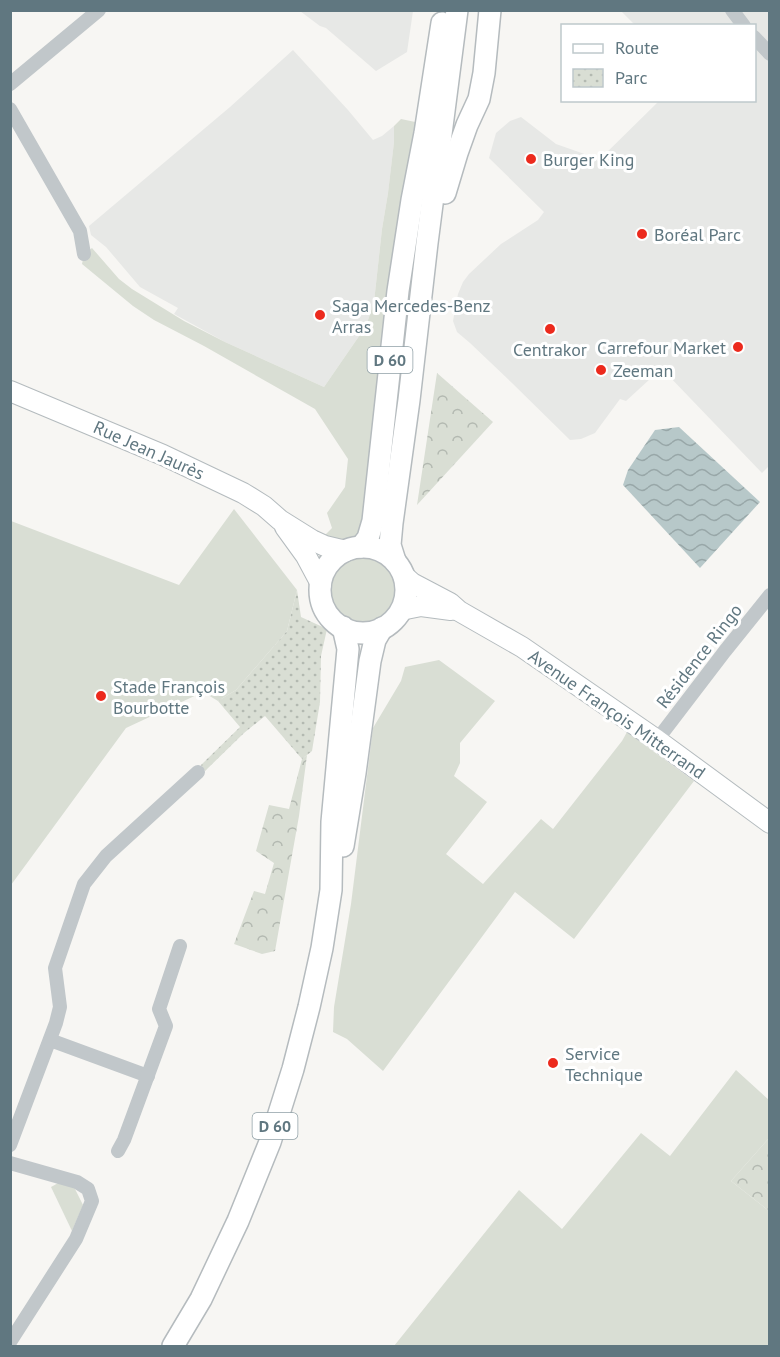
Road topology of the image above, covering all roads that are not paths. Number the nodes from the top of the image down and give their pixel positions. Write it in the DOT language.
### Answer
graph roads {
  1 [pos="99,10"];
  2 [pos="444,10"];
  3 [pos="457,10"];
  4 [pos="490,10"];
  5 [pos="732,10"];
  6 [pos="742,24"];
  7 [pos="756,39"];
  8 [pos="770,54"];
  9 [pos="10,84"];
  10 [pos="10,109"];
  11 [pos="84,254"];
  12 [pos="423,287"];
  13 [pos="10,391"];
  14 [pos="280,520"];
  15 [pos="353,549"];
  16 [pos="399,568"];
  17 [pos="321,584"];
  18 [pos="770,595"];
  19 [pos="400,610"];
  20 [pos="459,611"];
  21 [pos="343,627"];
  22 [pos="382,628"];
  23 [pos="657,740"];
  24 [pos="198,771"];
  25 [pos="770,823"];
  26 [pos="331,890"];
  27 [pos="180,946"];
  28 [pos="50,1040"];
  29 [pos="148,1076"];
  30 [pos="10,1145"];
  31 [pos="118,1151"];
  32 [pos="10,1163"];
  33 [pos="10,1341"];
  34 [pos="173,1347"];
  1 -- 9 [label="street"];
  2 -- 15 [label="main road, D 60"];
  3 -- 12 [label="main road, D 60"];
  4 -- 12 [label="main road"];
  5 -- 6 [label="street"];
  7 -- 8 [label="street"];
  10 -- 11 [label="street"];
  12 -- 16 [label="main road, D 60"];
  13 -- 14 [label="main road, Rue Jean Jaurès"];
  14 -- 15 [label="main road"];
  14 -- 17 [label="main road"];
  15 -- 16 [label="main road"];
  15 -- 17 [label="main road"];
  16 -- 19 [label="main road"];
  16 -- 20 [label="main road, Avenue François Mitterrand"];
  17 -- 21 [label="main road"];
  18 -- 23 [label="street, Résidence Ringo"];
  19 -- 20 [label="main road"];
  19 -- 22 [label="main road"];
  20 -- 23 [label="main road, Avenue François Mitterrand"];
  21 -- 22 [label="main road"];
  21 -- 26 [label="main road, D 60"];
  22 -- 26 [label="main road, D 60"];
  23 -- 25 [label="main road, Avenue François Mitterrand"];
  24 -- 28 [label="street"];
  26 -- 34 [label="main road, D 60"];
  27 -- 29 [label="street"];
  28 -- 29 [label="street"];
  28 -- 30 [label="street"];
  29 -- 31 [label="street"];
  32 -- 33 [label="street"];
}
